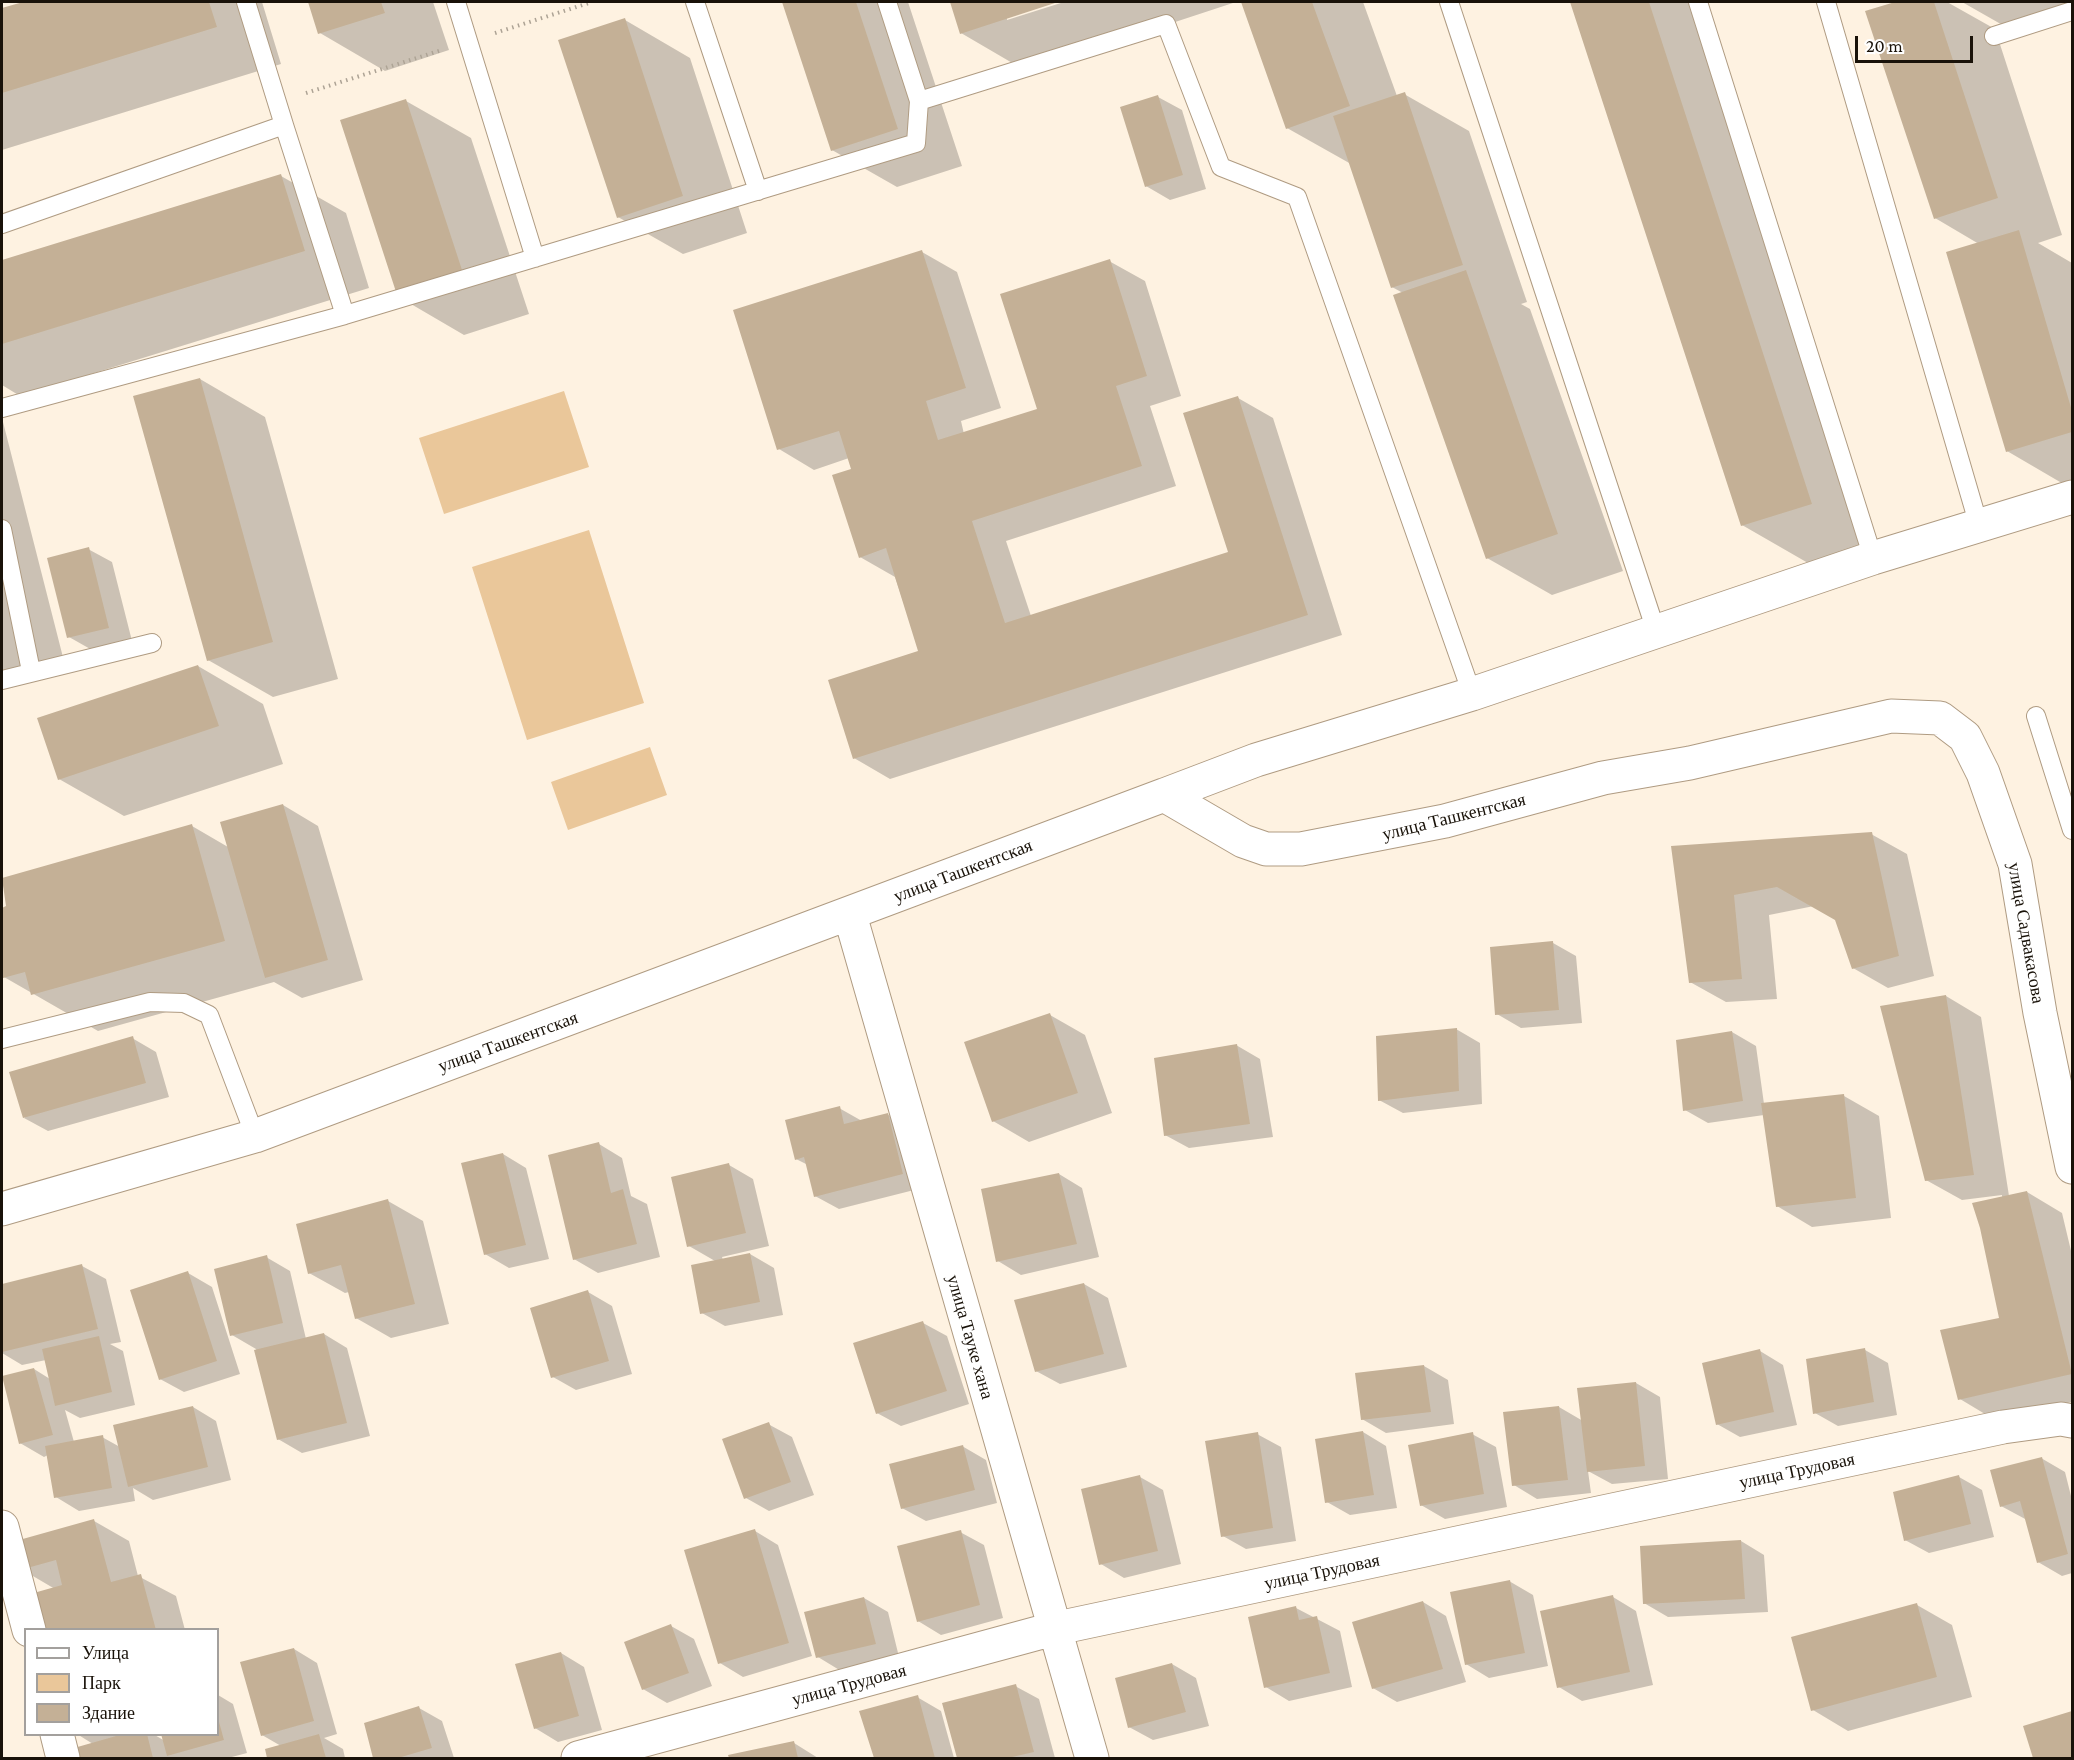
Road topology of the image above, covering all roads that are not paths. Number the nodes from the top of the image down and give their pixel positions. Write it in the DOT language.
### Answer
graph roads {
  1 [pos="246,2"];
  2 [pos="456,2"];
  3 [pos="695,2"];
  4 [pos="887,2"];
  5 [pos="1449,2"];
  6 [pos="1698,2"];
  7 [pos="1826,2"];
  8 [pos="2073,11"];
  9 [pos="1994,36"];
  10 [pos="920,101"];
  11 [pos="284,125"];
  12 [pos="758,191"];
  13 [pos="2,224"];
  14 [pos="536,258"];
  15 [pos="345,315"];
  16 [pos="2,408"];
  17 [pos="2073,497"];
  18 [pos="1979,526"];
  19 [pos="2,529"];
  20 [pos="1873,558"];
  21 [pos="1656,631"];
  22 [pos="152,643"];
  23 [pos="31,671"];
  24 [pos="2,680"];
  25 [pos="1472,694"];
  26 [pos="2036,716"];
  27 [pos="1940,718"];
  28 [pos="1164,795"];
  29 [pos="2073,830"];
  30 [pos="850,915"];
  31 [pos="2,1039"];
  32 [pos="255,1136"];
  33 [pos="2073,1167"];
  34 [pos="2,1209"];
  35 [pos="2073,1421"];
  36 [pos="2,1527"];
  37 [pos="29,1628"];
  38 [pos="1053,1629"];
  39 [pos="58,1736"];
  40 [pos="63,1758"];
  41 [pos="578,1758"];
  42 [pos="1092,1758"];
  1 -- 11 [label="lane"];
  2 -- 14 [label="lane"];
  3 -- 12 [label="lane"];
  4 -- 10 [label="lane"];
  5 -- 21 [label="lane"];
  6 -- 20 [label="lane"];
  7 -- 18 [label="lane"];
  8 -- 9 [label="lane"];
  10 -- 12 [label="lane"];
  10 -- 25 [label="lane"];
  11 -- 13 [label="lane"];
  11 -- 15 [label="lane"];
  12 -- 14 [label="lane"];
  14 -- 15 [label="lane"];
  15 -- 16 [label="lane"];
  17 -- 18 [label="street"];
  18 -- 20 [label="street"];
  19 -- 23 [label="lane"];
  20 -- 21 [label="street"];
  21 -- 25 [label="street"];
  22 -- 23 [label="lane"];
  23 -- 24 [label="lane"];
  25 -- 28 [label="street"];
  26 -- 29 [label="lane"];
  27 -- 28 [label="street, улица Ташкентская"];
  27 -- 33 [label="street, улица Садвакасова"];
  28 -- 30 [label="street, улица Ташкентская"];
  30 -- 32 [label="street, улица Ташкентская"];
  30 -- 38 [label="street, улица Тауке хана"];
  31 -- 32 [label="lane"];
  32 -- 34 [label="street, улица Ташкентская"];
  35 -- 38 [label="street, улица Трудовая"];
  36 -- 37 [label="street"];
  38 -- 41 [label="street, улица Трудовая"];
  38 -- 42 [label="street, улица Тауке хана"];
  39 -- 40 [label="street"];
}
